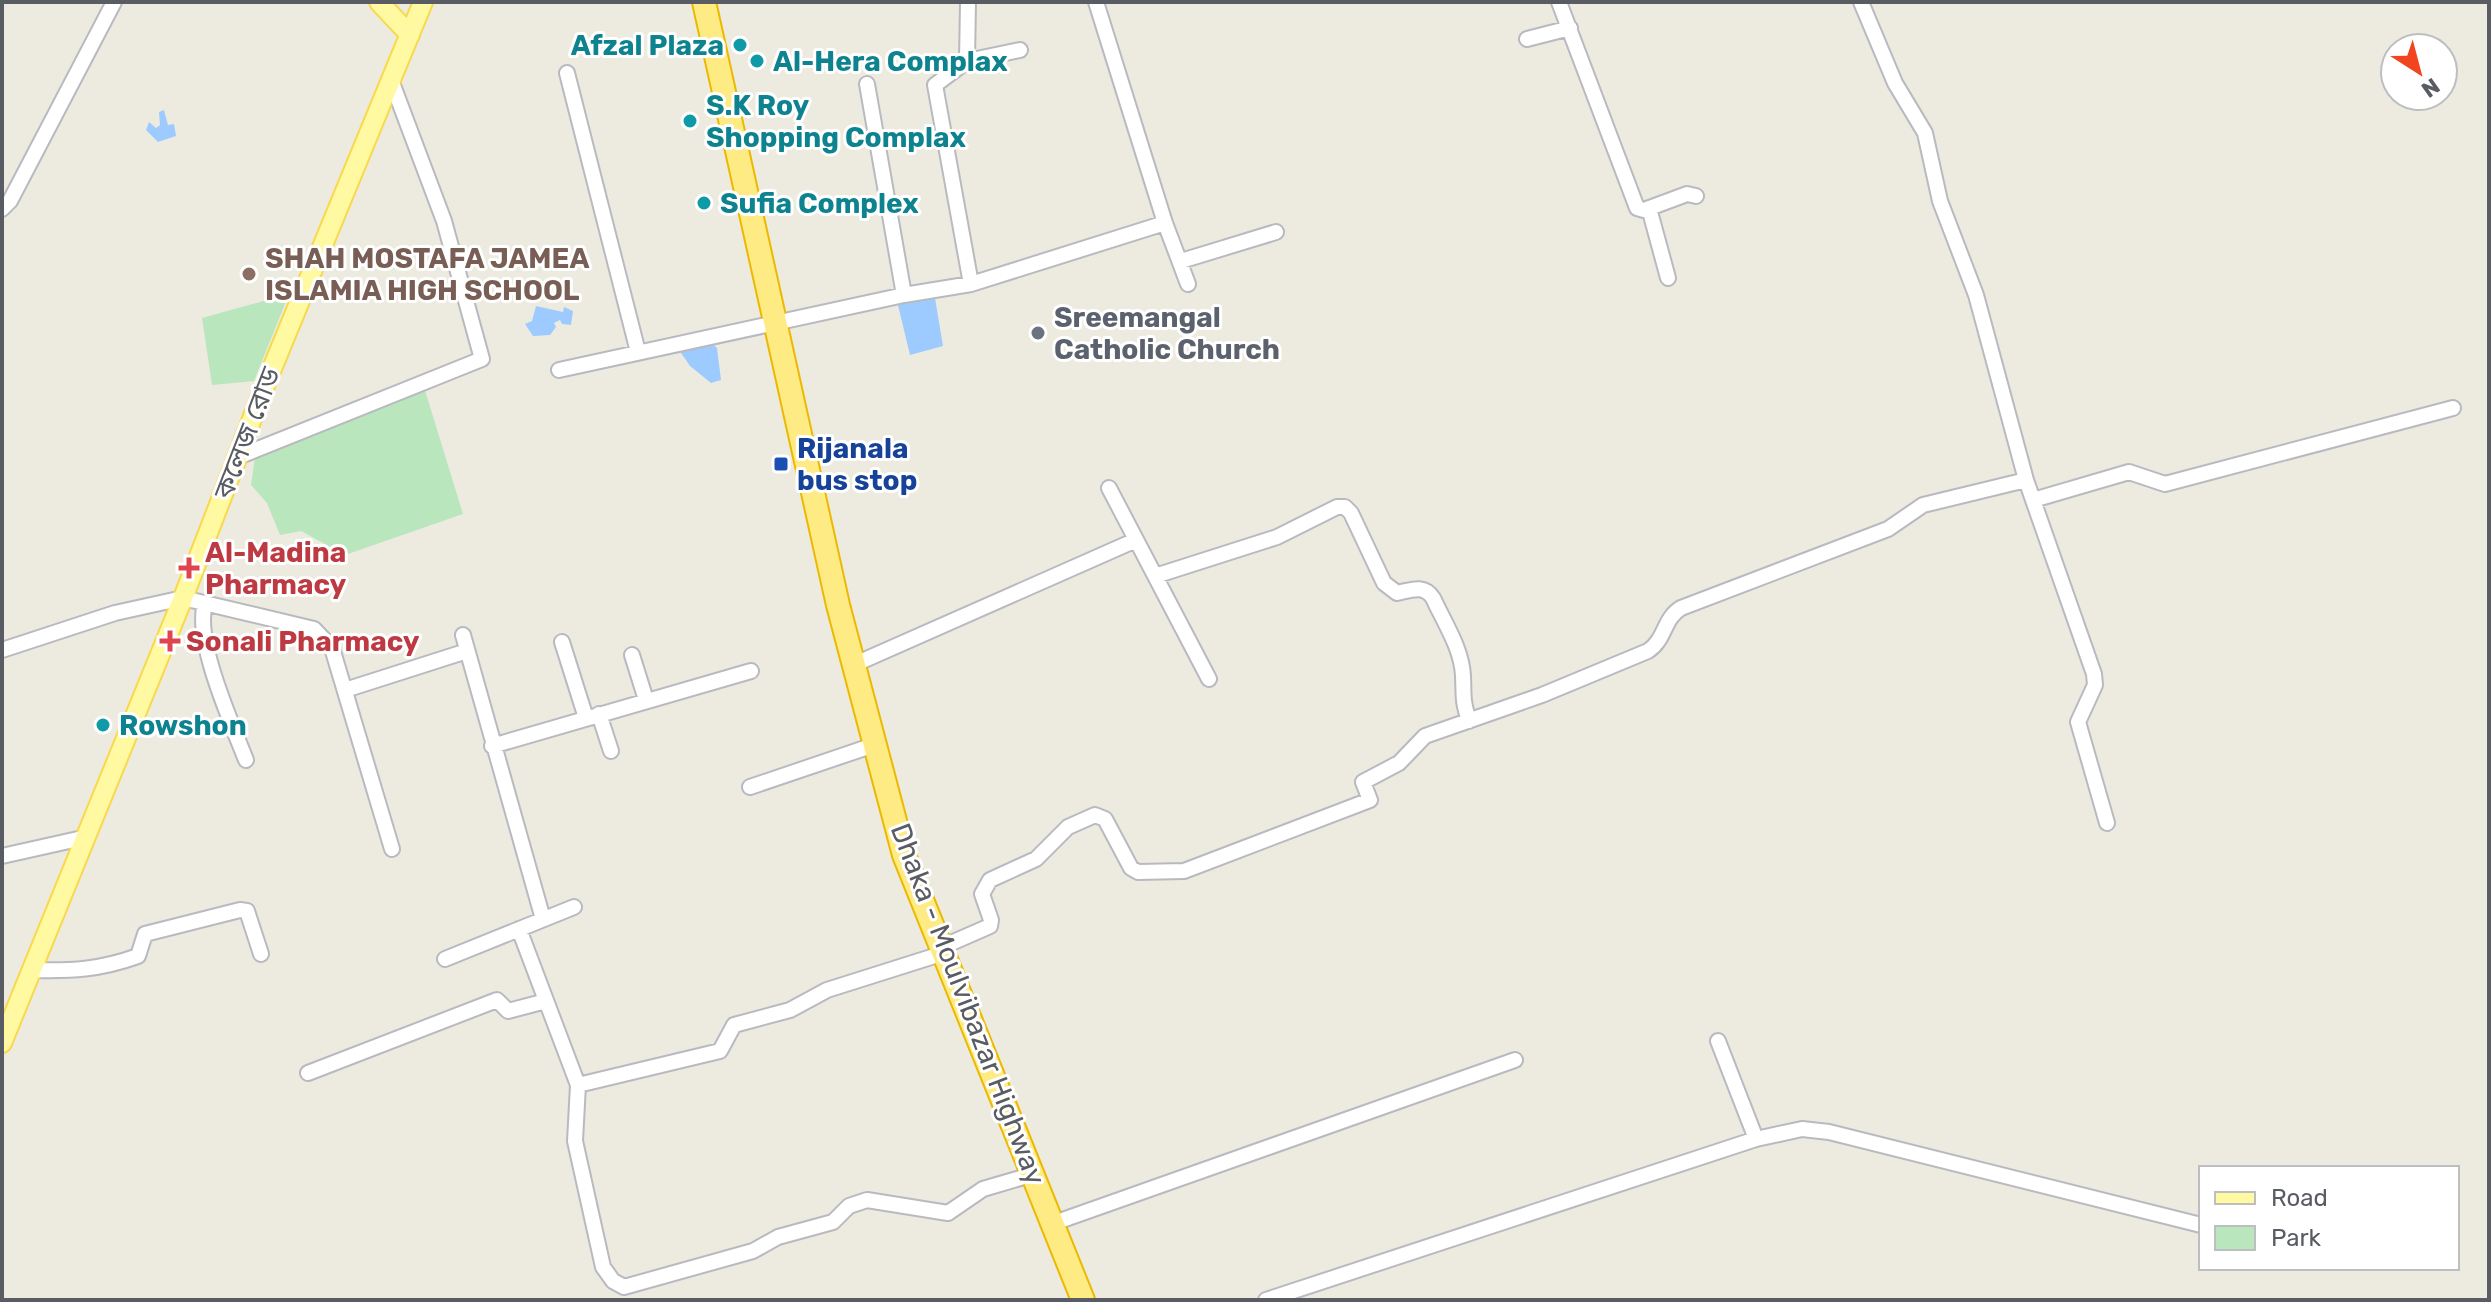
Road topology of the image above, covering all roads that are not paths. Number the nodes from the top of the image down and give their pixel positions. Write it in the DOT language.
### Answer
graph roads {
  1 [pos="114,2"];
  2 [pos="379,2"];
  3 [pos="423,2"];
  4 [pos="704,2"];
  5 [pos="968,2"];
  6 [pos="1096,2"];
  7 [pos="1559,2"];
  8 [pos="1861,2"];
  9 [pos="1570,28"];
  10 [pos="410,35"];
  11 [pos="1527,39"];
  12 [pos="1020,50"];
  13 [pos="967,61"];
  14 [pos="567,73"];
  15 [pos="391,80"];
  16 [pos="867,84"];
  17 [pos="1696,196"];
  18 [pos="1649,208"];
  19 [pos="2,209"];
  20 [pos="1165,223"];
  21 [pos="1276,232"];
  22 [pos="1181,261"];
  23 [pos="1668,278"];
  24 [pos="971,284"];
  25 [pos="1188,284"];
  26 [pos="904,295"];
  27 [pos="777,325"];
  28 [pos="638,352"];
  29 [pos="559,370"];
  30 [pos="2453,408"];
  31 [pos="238,457"];
  32 [pos="2026,480"];
  33 [pos="1109,488"];
  34 [pos="2033,500"];
  35 [pos="1136,540"];
  36 [pos="1155,576"];
  37 [pos="183,598"];
  38 [pos="205,604"];
  39 [pos="463,635"];
  40 [pos="562,642"];
  41 [pos="2,650"];
  42 [pos="467,651"];
  43 [pos="632,655"];
  44 [pos="853,665"];
  45 [pos="751,671"];
  46 [pos="1209,679"];
  47 [pos="345,690"];
  48 [pos="646,700"];
  49 [pos="592,716"];
  50 [pos="1469,721"];
  51 [pos="874,745"];
  52 [pos="492,746"];
  53 [pos="611,751"];
  54 [pos="246,760"];
  55 [pos="750,787"];
  56 [pos="2107,823"];
  57 [pos="87,837"];
  58 [pos="392,849"];
  59 [pos="2,856"];
  60 [pos="574,907"];
  61 [pos="543,919"];
  62 [pos="519,929"];
  63 [pos="943,950"];
  64 [pos="261,954"];
  65 [pos="445,959"];
  66 [pos="32,970"];
  67 [pos="546,1001"];
  68 [pos="1718,1041"];
  69 [pos="2,1043"];
  70 [pos="1515,1060"];
  71 [pos="308,1073"];
  72 [pos="578,1085"];
  73 [pos="1756,1139"];
  74 [pos="1034,1174"];
  75 [pos="1054,1223"];
  76 [pos="2199,1224"];
  77 [pos="1083,1300"];
  78 [pos="1266,1300"];
  1 -- 19 [label="street"];
  2 -- 10 [label="main road"];
  3 -- 10 [label="main road, কলেজ রোড"];
  4 -- 27 [label="highway, Dhaka - Moulvibazar Highway"];
  5 -- 13 [label="street"];
  6 -- 20 [label="street"];
  7 -- 9 [label="street"];
  8 -- 32 [label="street"];
  9 -- 11 [label="street"];
  9 -- 18 [label="street"];
  10 -- 15 [label="main road, কলেজ রোড"];
  12 -- 13 [label="street"];
  13 -- 24 [label="street"];
  14 -- 28 [label="street"];
  15 -- 31 [label="main road, কলেজ রোড"];
  15 -- 31 [label="street"];
  16 -- 26 [label="street"];
  17 -- 18 [label="street"];
  18 -- 23 [label="street"];
  20 -- 22 [label="street"];
  20 -- 24 [label="street"];
  21 -- 22 [label="street"];
  22 -- 25 [label="street"];
  24 -- 26 [label="street"];
  26 -- 27 [label="street"];
  27 -- 28 [label="street"];
  27 -- 44 [label="highway, Dhaka - Moulvibazar Highway"];
  28 -- 29 [label="street"];
  30 -- 34 [label="street"];
  31 -- 37 [label="main road, কলেজ রোড"];
  32 -- 34 [label="street"];
  32 -- 50 [label="street"];
  33 -- 35 [label="street"];
  34 -- 56 [label="street"];
  35 -- 36 [label="street"];
  35 -- 44 [label="street"];
  36 -- 46 [label="street"];
  36 -- 50 [label="street"];
  37 -- 38 [label="street"];
  37 -- 41 [label="street"];
  37 -- 57 [label="main road, কলেজ রোড"];
  38 -- 47 [label="street"];
  38 -- 54 [label="street"];
  39 -- 42 [label="street"];
  40 -- 49 [label="street"];
  42 -- 47 [label="street"];
  42 -- 52 [label="street"];
  43 -- 48 [label="street"];
  44 -- 51 [label="highway, Dhaka - Moulvibazar Highway"];
  45 -- 48 [label="street"];
  47 -- 58 [label="street"];
  48 -- 49 [label="street"];
  49 -- 52 [label="street"];
  49 -- 53 [label="street"];
  50 -- 63 [label="street"];
  51 -- 55 [label="street"];
  51 -- 63 [label="highway, Dhaka - Moulvibazar Highway"];
  52 -- 61 [label="street"];
  57 -- 59 [label="street"];
  57 -- 66 [label="main road, কলেজ রোড"];
  60 -- 61 [label="street"];
  61 -- 62 [label="street"];
  62 -- 65 [label="street"];
  62 -- 67 [label="street"];
  63 -- 72 [label="street"];
  63 -- 74 [label="highway, Dhaka - Moulvibazar Highway"];
  64 -- 66 [label="street"];
  66 -- 69 [label="main road, কলেজ রোড"];
  67 -- 71 [label="street"];
  67 -- 72 [label="street"];
  68 -- 73 [label="street"];
  70 -- 75 [label="street"];
  72 -- 74 [label="street"];
  73 -- 76 [label="street"];
  73 -- 78 [label="street"];
  74 -- 75 [label="highway, Dhaka - Moulvibazar Highway"];
  75 -- 77 [label="highway, Dhaka - Moulvibazar Highway"];
}
